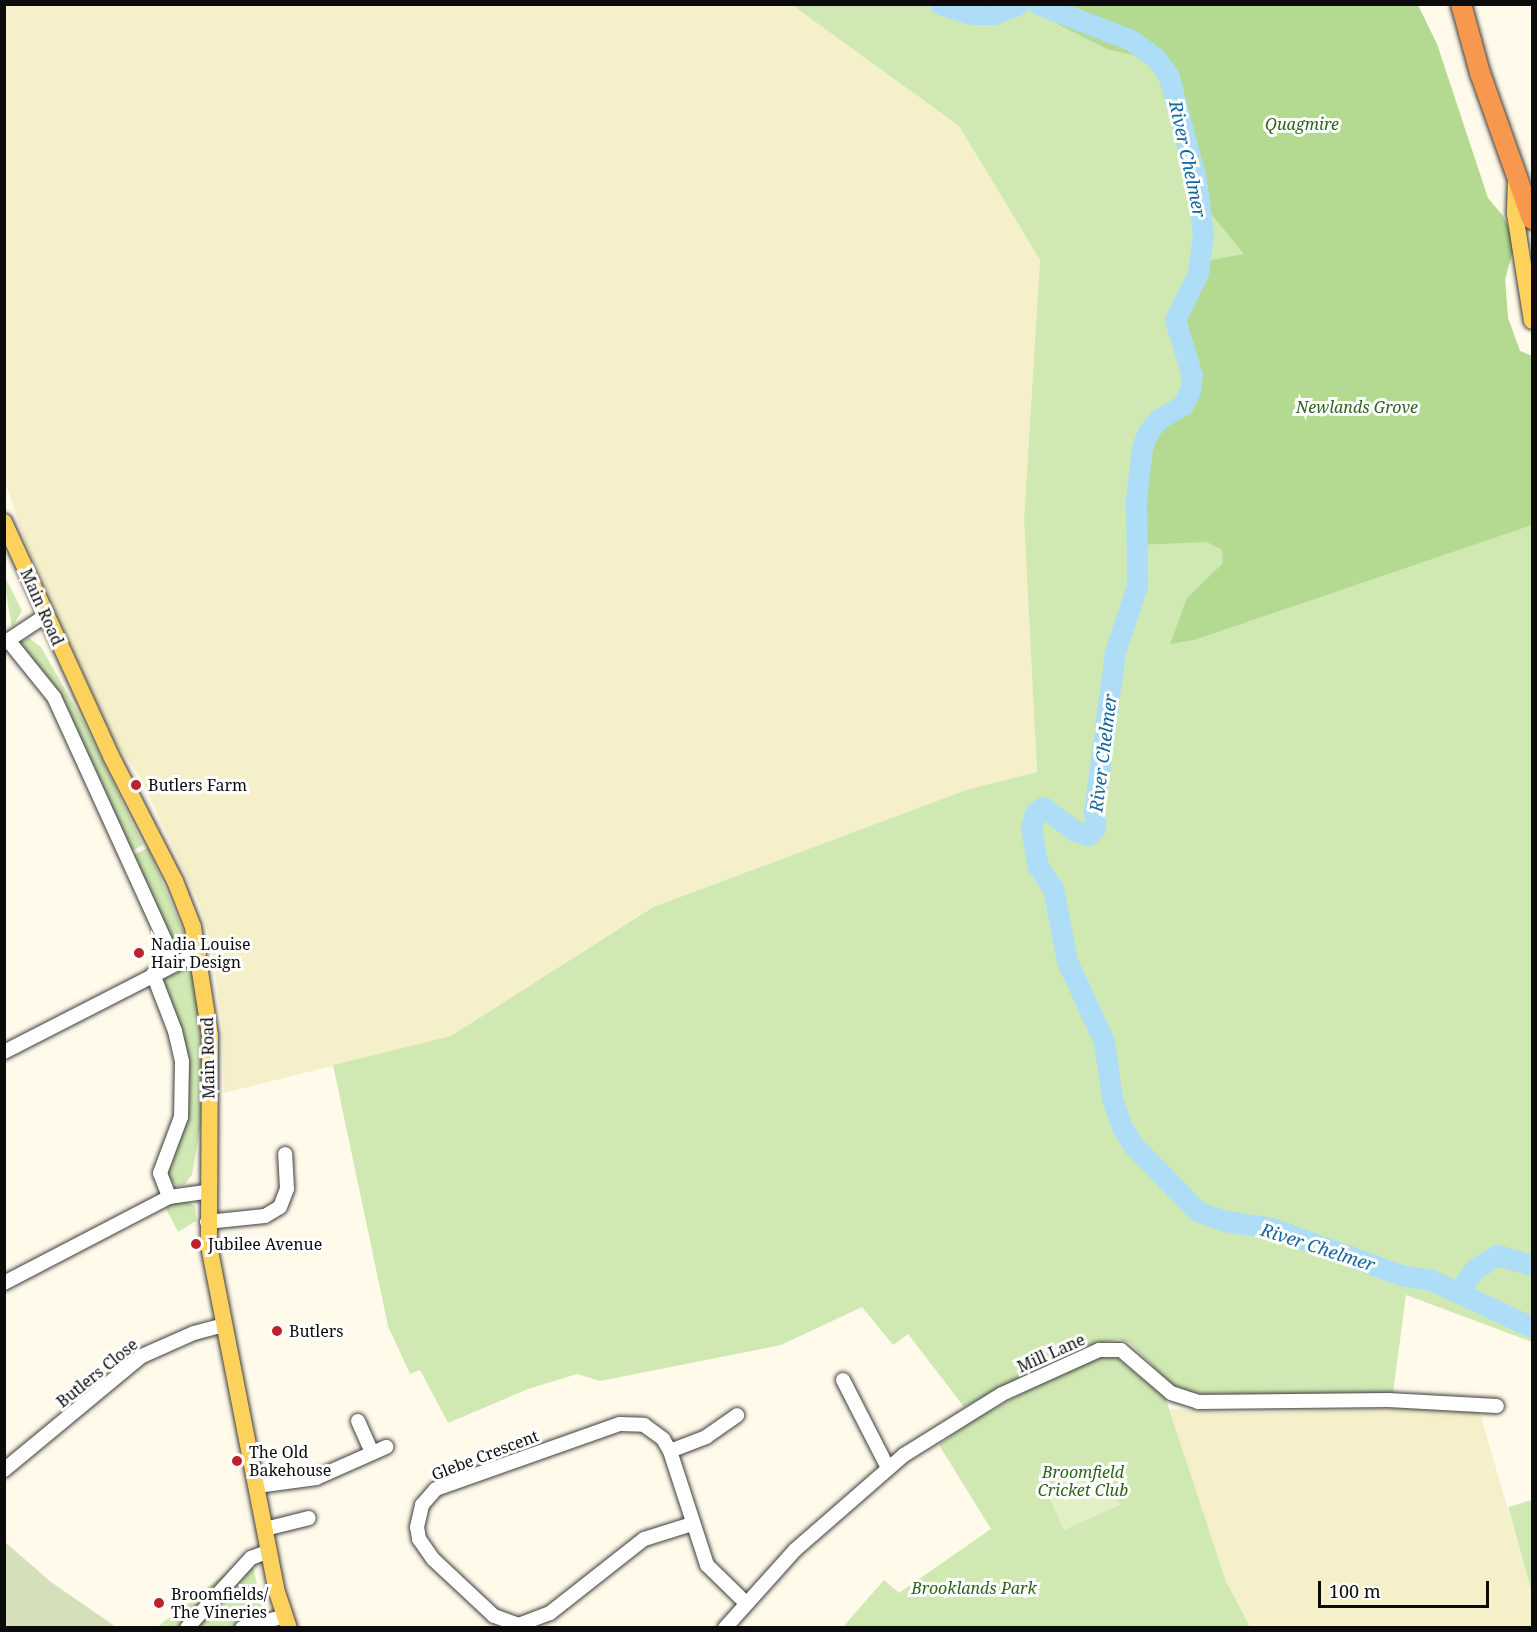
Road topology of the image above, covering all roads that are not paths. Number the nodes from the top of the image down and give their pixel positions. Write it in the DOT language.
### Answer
graph roads {
  1 [pos="1461,4"];
  2 [pos="1516,176"];
  3 [pos="1532,217"];
  4 [pos="1533,321"];
  5 [pos="4,522"];
  6 [pos="45,616"];
  7 [pos="6,641"];
  8 [pos="199,952"];
  9 [pos="175,963"];
  10 [pos="153,975"];
  11 [pos="4,1052"];
  12 [pos="285,1154"];
  13 [pos="206,1192"];
  14 [pos="168,1197"];
  15 [pos="207,1222"];
  16 [pos="4,1283"];
  17 [pos="224,1325"];
  18 [pos="843,1380"];
  19 [pos="1497,1406"];
  20 [pos="737,1415"];
  21 [pos="358,1421"];
  22 [pos="386,1447"];
  23 [pos="670,1451"];
  24 [pos="372,1453"];
  25 [pos="888,1468"];
  26 [pos="4,1470"];
  27 [pos="257,1486"];
  28 [pos="309,1518"];
  29 [pos="692,1524"];
  30 [pos="265,1530"];
  31 [pos="268,1551"];
  32 [pos="746,1603"];
  33 [pos="287,1622"];
  34 [pos="190,1627"];
  35 [pos="242,1628"];
  36 [pos="725,1628"];
  1 -- 2 [label="highway"];
  2 -- 3 [label="highway"];
  2 -- 4 [label="main road"];
  5 -- 6 [label="main road, Main Road"];
  6 -- 7 [label="street"];
  6 -- 8 [label="main road, Main Road"];
  7 -- 9 [label="street"];
  8 -- 9 [label="street"];
  8 -- 13 [label="main road, Main Road"];
  9 -- 10 [label="street"];
  10 -- 11 [label="street"];
  10 -- 14 [label="street, Main Road"];
  12 -- 15 [label="street"];
  13 -- 14 [label="street"];
  13 -- 15 [label="main road, Main Road"];
  14 -- 16 [label="street"];
  15 -- 17 [label="main road, Main Road"];
  17 -- 26 [label="street, Butlers Close"];
  17 -- 27 [label="main road, Main Road"];
  18 -- 25 [label="street"];
  19 -- 25 [label="street, Mill Lane"];
  20 -- 23 [label="street"];
  21 -- 24 [label="street"];
  22 -- 24 [label="street"];
  23 -- 29 [label="street, Glebe Crescent"];
  23 -- 29 [label="street, Glebe Crescent"];
  24 -- 27 [label="street"];
  25 -- 32 [label="street, Mill Lane"];
  27 -- 30 [label="main road, Main Road"];
  28 -- 30 [label="street"];
  29 -- 32 [label="street, Glebe Crescent"];
  30 -- 31 [label="main road, Main Road"];
  31 -- 33 [label="main road, Main Road"];
  31 -- 34 [label="street"];
  32 -- 36 [label="street, Mill Lane"];
  33 -- 35 [label="street"];
}
